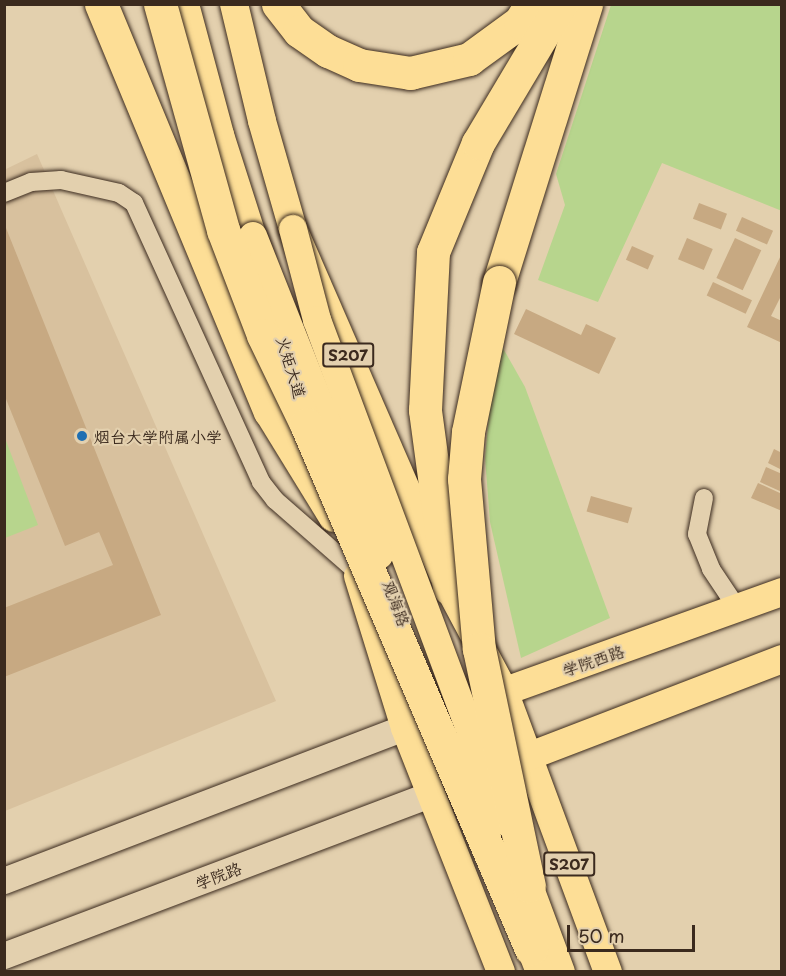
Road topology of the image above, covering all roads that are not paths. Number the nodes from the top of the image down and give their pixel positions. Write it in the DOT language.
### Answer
graph roads {
  1 [pos="101,4"];
  2 [pos="113,4"];
  3 [pos="160,4"];
  4 [pos="185,4"];
  5 [pos="234,4"];
  6 [pos="278,4"];
  7 [pos="531,4"];
  8 [pos="561,4"];
  9 [pos="586,4"];
  10 [pos="118,44"];
  11 [pos="4,192"];
  12 [pos="294,229"];
  13 [pos="253,236"];
  14 [pos="704,498"];
  15 [pos="339,522"];
  16 [pos="356,571"];
  17 [pos="449,588"];
  18 [pos="782,592"];
  19 [pos="737,608"];
  20 [pos="782,659"];
  21 [pos="504,691"];
  22 [pos="405,728"];
  23 [pos="530,756"];
  24 [pos="431,795"];
  25 [pos="4,881"];
  26 [pos="529,886"];
  27 [pos="4,956"];
  28 [pos="536,961"];
  29 [pos="501,972"];
  30 [pos="561,972"];
  31 [pos="608,972"];
  1 -- 10 [label="highway"];
  2 -- 10 [label="main road"];
  3 -- 28 [label="highway, bridge"];
  4 -- 13 [label="main road, 火矩大道"];
  5 -- 12 [label="main road, S207"];
  6 -- 7 [label="highway"];
  8 -- 17 [label="highway"];
  9 -- 26 [label="highway, bridge"];
  10 -- 15 [label="highway"];
  11 -- 16 [label="street"];
  12 -- 17 [label="main road, S207"];
  12 -- 26 [label="main road, 观海路, bridge"];
  13 -- 15 [label="main road, 火矩大道"];
  13 -- 28 [label="main road, 观海路, bridge"];
  14 -- 19 [label="street"];
  15 -- 16 [label="main road, 火矩大道"];
  16 -- 22 [label="main road, 火矩大道"];
  17 -- 21 [label="main road, S207"];
  18 -- 19 [label="main road, 学院西路"];
  19 -- 21 [label="main road, 学院西路"];
  20 -- 23 [label="main road"];
  21 -- 22 [label="main road, 学院西路"];
  21 -- 23 [label="main road, S207"];
  22 -- 24 [label="main road"];
  22 -- 25 [label="main road"];
  23 -- 24 [label="main road"];
  23 -- 31 [label="main road, S207"];
  24 -- 27 [label="main road, 学院路"];
  24 -- 29 [label="main road"];
  26 -- 30 [label="main road, 观海路, bridge"];
}
